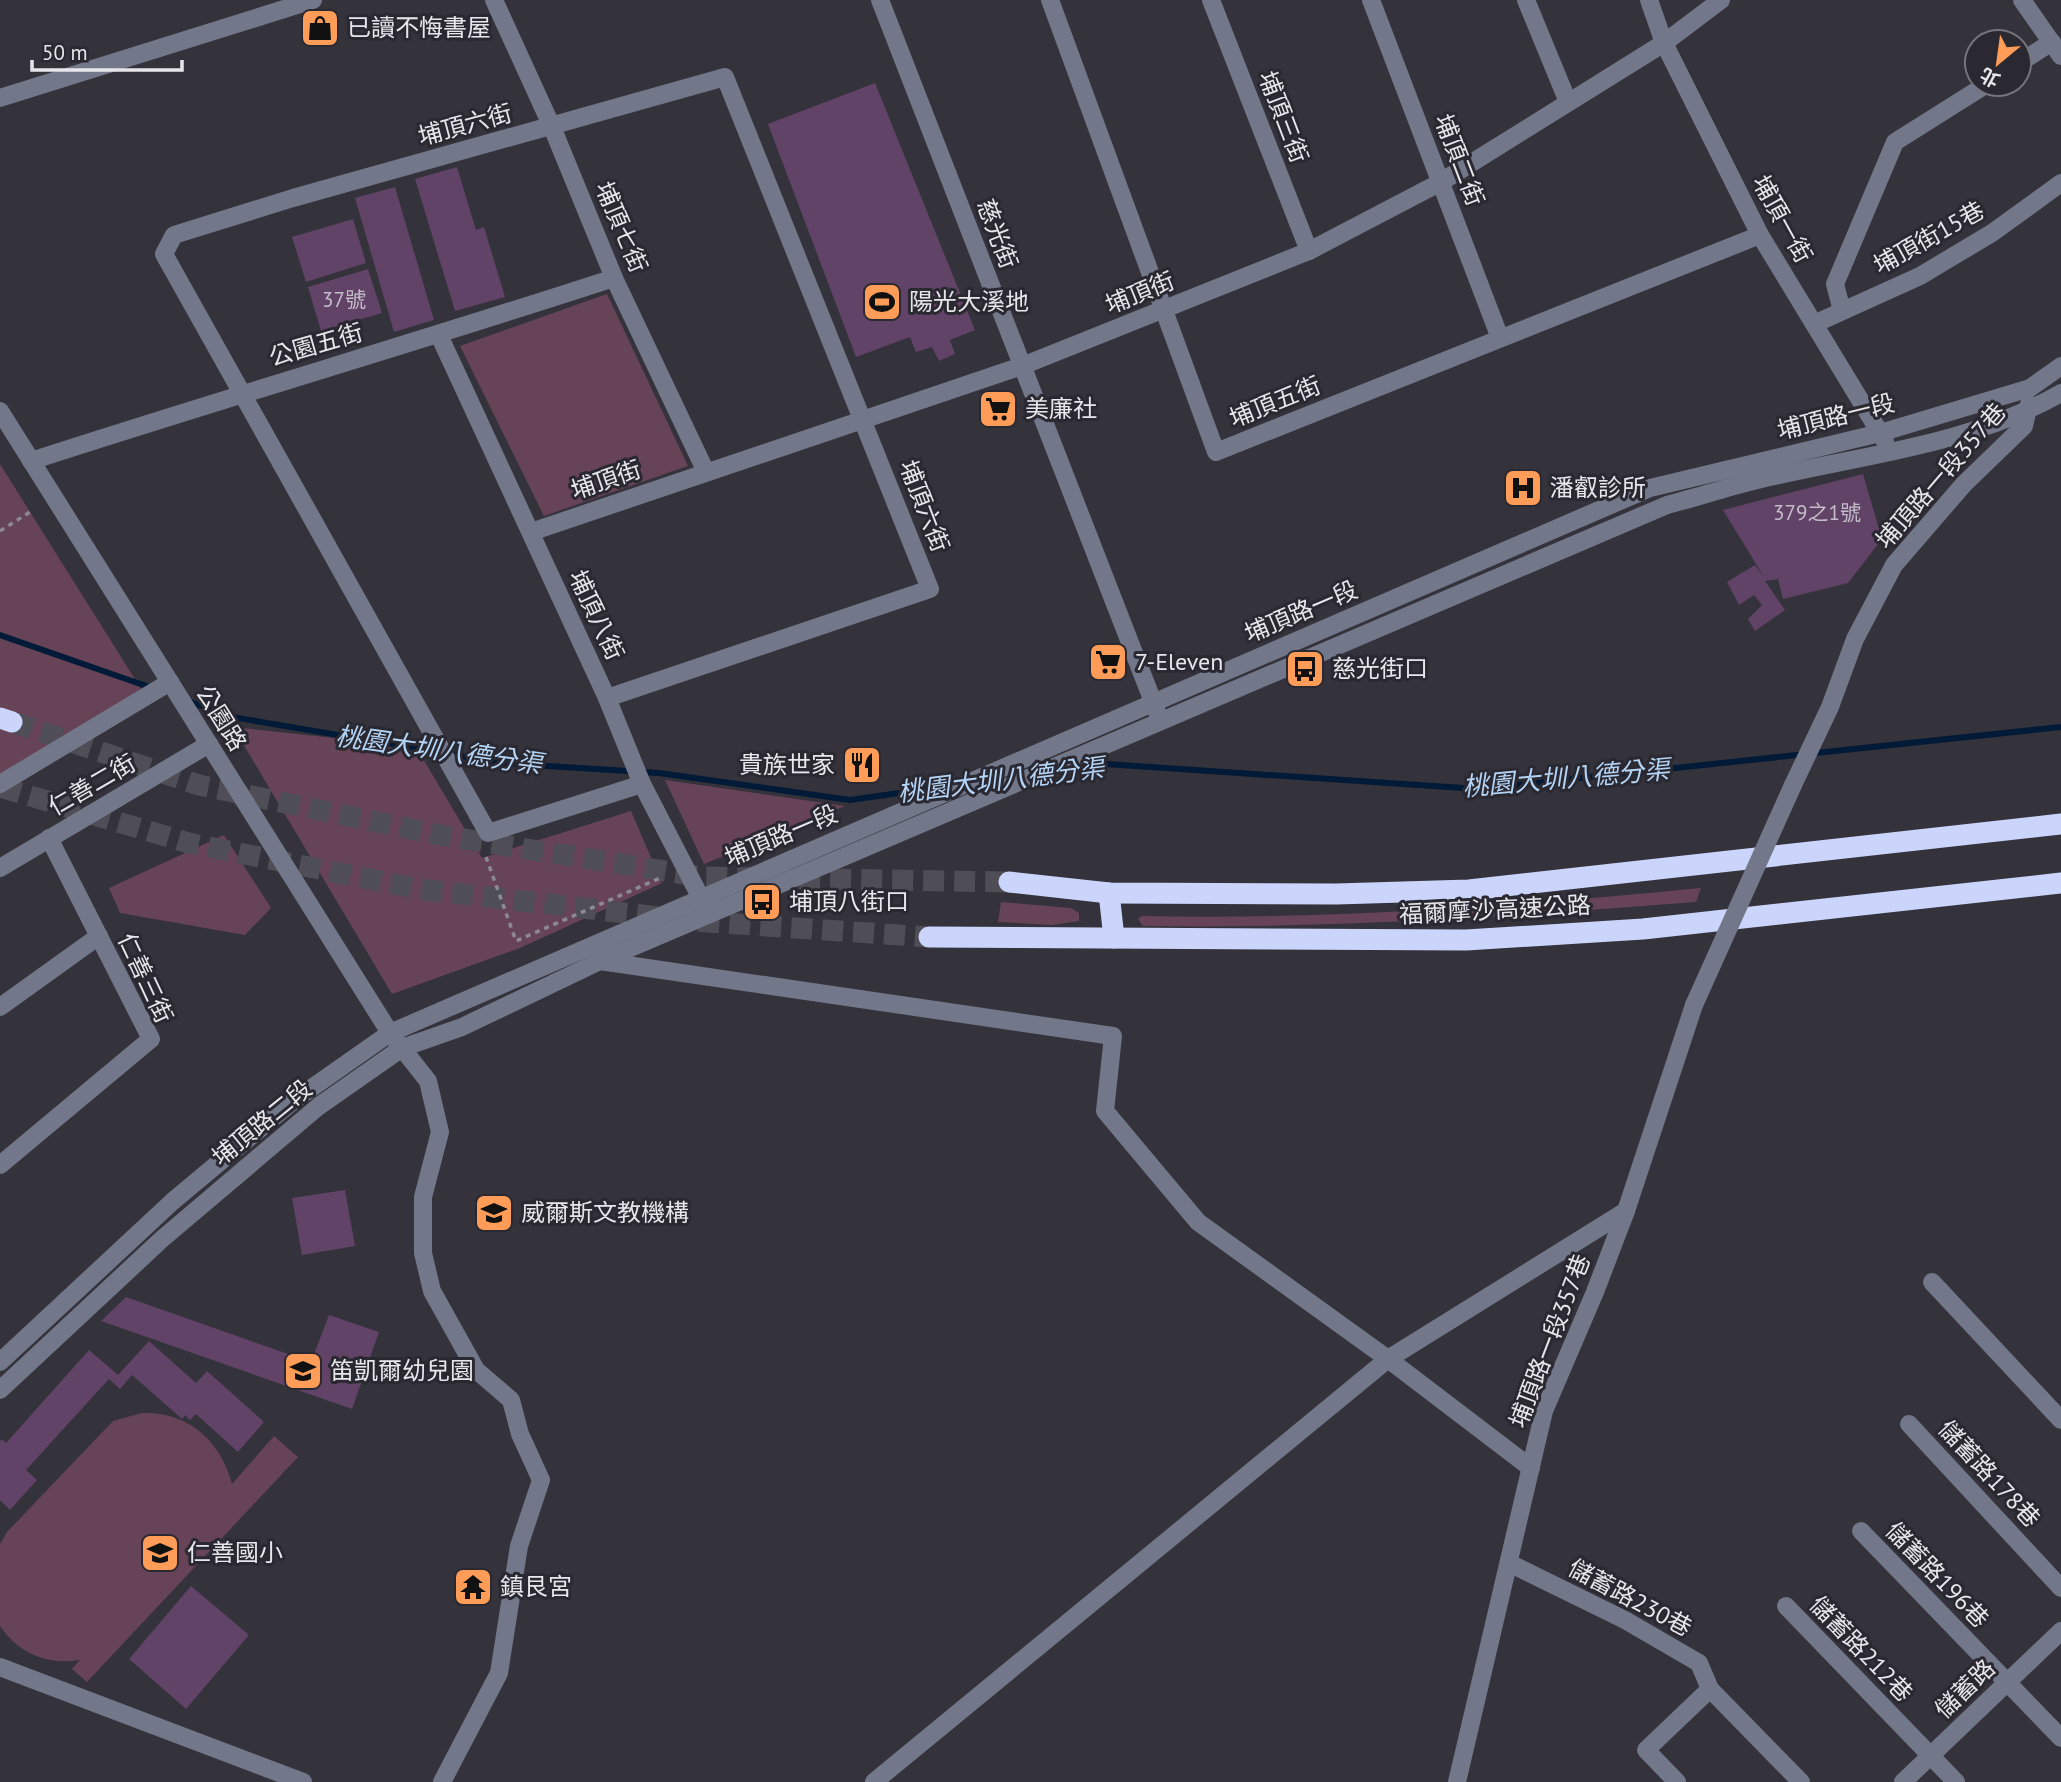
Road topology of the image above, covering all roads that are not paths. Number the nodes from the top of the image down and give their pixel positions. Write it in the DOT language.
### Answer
graph roads {
  1 [pos="313,0"];
  2 [pos="494,0"];
  3 [pos="880,0"];
  4 [pos="1051,0"];
  5 [pos="1211,0"];
  6 [pos="1371,0"];
  7 [pos="1526,0"];
  8 [pos="1649,0"];
  9 [pos="1721,0"];
  10 [pos="2022,0"];
  11 [pos="1664,43"];
  12 [pos="2056,49"];
  13 [pos="2033,58"];
  14 [pos="0,98"];
  15 [pos="1965,98"];
  16 [pos="1569,103"];
  17 [pos="552,127"];
  18 [pos="1441,182"];
  19 [pos="2061,183"];
  20 [pos="1760,235"];
  21 [pos="1309,251"];
  22 [pos="614,278"];
  23 [pos="1163,310"];
  24 [pos="1842,311"];
  25 [pos="1814,324"];
  26 [pos="439,335"];
  27 [pos="1500,338"];
  28 [pos="1022,366"];
  29 [pos="2061,366"];
  30 [pos="2030,388"];
  31 [pos="239,393"];
  32 [pos="2061,393"];
  33 [pos="0,411"];
  34 [pos="2029,411"];
  35 [pos="863,418"];
  36 [pos="1880,433"];
  37 [pos="1891,453"];
  38 [pos="31,461"];
  39 [pos="706,472"];
  40 [pos="531,532"];
  41 [pos="170,682"];
  42 [pos="607,698"];
  43 [pos="1153,702"];
  44 [pos="1161,721"];
  45 [pos="209,744"];
  46 [pos="0,784"];
  47 [pos="642,784"];
  48 [pos="2061,824"];
  49 [pos="49,838"];
  50 [pos="0,868"];
  51 [pos="1009,883"];
  52 [pos="2061,883"];
  53 [pos="1110,893"];
  54 [pos="705,906"];
  55 [pos="99,936"];
  56 [pos="929,937"];
  57 [pos="1114,938"];
  58 [pos="576,951"];
  59 [pos="600,961"];
  60 [pos="0,1007"];
  61 [pos="390,1033"];
  62 [pos="402,1048"];
  63 [pos="0,1165"];
  64 [pos="1626,1211"];
  65 [pos="1933,1282"];
  66 [pos="1388,1359"];
  67 [pos="0,1362"];
  68 [pos="0,1390"];
  69 [pos="2061,1420"];
  70 [pos="1909,1424"];
  71 [pos="1531,1468"];
  72 [pos="1861,1531"];
  73 [pos="1509,1563"];
  74 [pos="2061,1588"];
  75 [pos="1786,1606"];
  76 [pos="2061,1631"];
  77 [pos="0,1667"];
  78 [pos="2007,1683"];
  79 [pos="1710,1689"];
  80 [pos="2061,1738"];
  81 [pos="1930,1756"];
  82 [pos="303,1782"];
  83 [pos="442,1782"];
  84 [pos="874,1782"];
  85 [pos="1457,1782"];
  86 [pos="1677,1782"];
  87 [pos="1801,1782"];
  88 [pos="1903,1782"];
  89 [pos="1956,1782"];
  1 -- 14 [label="street"];
  2 -- 17 [label="street, 埔頂七街"];
  3 -- 28 [label="street, 慈光街"];
  4 -- 23 [label="street, 埔頂五街"];
  5 -- 21 [label="street, 埔頂三街"];
  6 -- 18 [label="street, 埔頂二街"];
  7 -- 16 [label="street"];
  8 -- 11 [label="street, 埔頂一街"];
  9 -- 11 [label="street, 埔頂街"];
  10 -- 12 [label="street"];
  11 -- 16 [label="street, 埔頂街"];
  11 -- 20 [label="street, 埔頂一街"];
  12 -- 13 [label="street"];
  15 -- 24 [label="street"];
  16 -- 18 [label="street, 埔頂街"];
  17 -- 22 [label="street, 埔頂七街"];
  17 -- 31 [label="street, 埔頂六街"];
  17 -- 35 [label="street, 埔頂六街"];
  18 -- 21 [label="street, 埔頂街"];
  18 -- 27 [label="street, 埔頂二街"];
  19 -- 24 [label="street, 埔頂街15巷"];
  20 -- 25 [label="street, 埔頂一街"];
  20 -- 27 [label="street, 埔頂五街"];
  21 -- 23 [label="street, 埔頂街"];
  22 -- 26 [label="street, 公園五街"];
  22 -- 39 [label="street, 埔頂七街"];
  23 -- 27 [label="street, 埔頂五街"];
  23 -- 28 [label="street, 埔頂街"];
  24 -- 25 [label="street, 埔頂街15巷"];
  25 -- 36 [label="street, 埔頂一街"];
  26 -- 31 [label="street, 公園五街"];
  26 -- 40 [label="street, 埔頂八街"];
  28 -- 35 [label="street, 埔頂街"];
  28 -- 43 [label="street, 慈光街"];
  29 -- 30 [label="street, 埔頂路一段"];
  30 -- 34 [label="street, 埔頂路一段357巷"];
  30 -- 36 [label="street, 埔頂路一段"];
  31 -- 38 [label="street, 公園五街"];
  31 -- 47 [label="street, 埔頂六街"];
  32 -- 34 [label="street, 埔頂路一段"];
  33 -- 38 [label="street, 公園路"];
  34 -- 37 [label="street, 埔頂路一段"];
  34 -- 64 [label="street, 埔頂路一段357巷, bridge"];
  35 -- 39 [label="street, 埔頂街"];
  35 -- 42 [label="street, 埔頂六街"];
  36 -- 37 [label="street, 埔頂一街"];
  36 -- 43 [label="street, 埔頂路一段"];
  37 -- 44 [label="street, 埔頂路一段"];
  38 -- 41 [label="street, 公園路"];
  39 -- 40 [label="street, 埔頂街"];
  40 -- 42 [label="street, 埔頂八街"];
  41 -- 45 [label="street, 公園路"];
  41 -- 46 [label="street"];
  42 -- 47 [label="street, 埔頂八街"];
  43 -- 44 [label="street, 慈光街"];
  43 -- 54 [label="street, 埔頂路一段"];
  44 -- 54 [label="street, 埔頂路一段"];
  45 -- 49 [label="street, 仁善二街"];
  45 -- 61 [label="street, 公園路"];
  47 -- 54 [label="street, 埔頂八街"];
  48 -- 53 [label="highway, 福爾摩沙高速公路"];
  49 -- 50 [label="street, 仁善二街"];
  49 -- 55 [label="street, 仁善三街"];
  51 -- 53 [label="highway, 福爾摩沙高速公路"];
  52 -- 57 [label="highway, 福爾摩沙高速公路"];
  53 -- 57 [label="highway"];
  54 -- 58 [label="street, 埔頂路一段"];
  54 -- 59 [label="street, 埔頂路一段"];
  55 -- 60 [label="street"];
  55 -- 63 [label="street, 仁善三街"];
  56 -- 57 [label="highway, 福爾摩沙高速公路"];
  58 -- 61 [label="street, 埔頂路二段"];
  59 -- 62 [label="street, 埔頂路二段"];
  59 -- 66 [label="street"];
  61 -- 62 [label="street, 公園路"];
  61 -- 67 [label="street, 埔頂路二段"];
  62 -- 68 [label="street, 埔頂路二段"];
  62 -- 83 [label="street, 公園路"];
  64 -- 66 [label="street"];
  64 -- 71 [label="street, 埔頂路一段357巷"];
  65 -- 69 [label="street"];
  66 -- 71 [label="street"];
  66 -- 84 [label="street"];
  70 -- 74 [label="street, 儲蓄路178巷"];
  71 -- 73 [label="street, 埔頂路一段357巷"];
  72 -- 78 [label="street, 儲蓄路196巷"];
  73 -- 79 [label="street, 儲蓄路230巷"];
  73 -- 85 [label="street, 埔頂路一段357巷"];
  75 -- 81 [label="street, 儲蓄路212巷"];
  76 -- 78 [label="street, 儲蓄路"];
  77 -- 82 [label="street"];
  78 -- 80 [label="street, 儲蓄路196巷"];
  78 -- 81 [label="street, 儲蓄路"];
  79 -- 86 [label="street"];
  79 -- 87 [label="street, 儲蓄路230巷"];
  81 -- 88 [label="street, 儲蓄路"];
  81 -- 89 [label="street, 儲蓄路212巷"];
}
